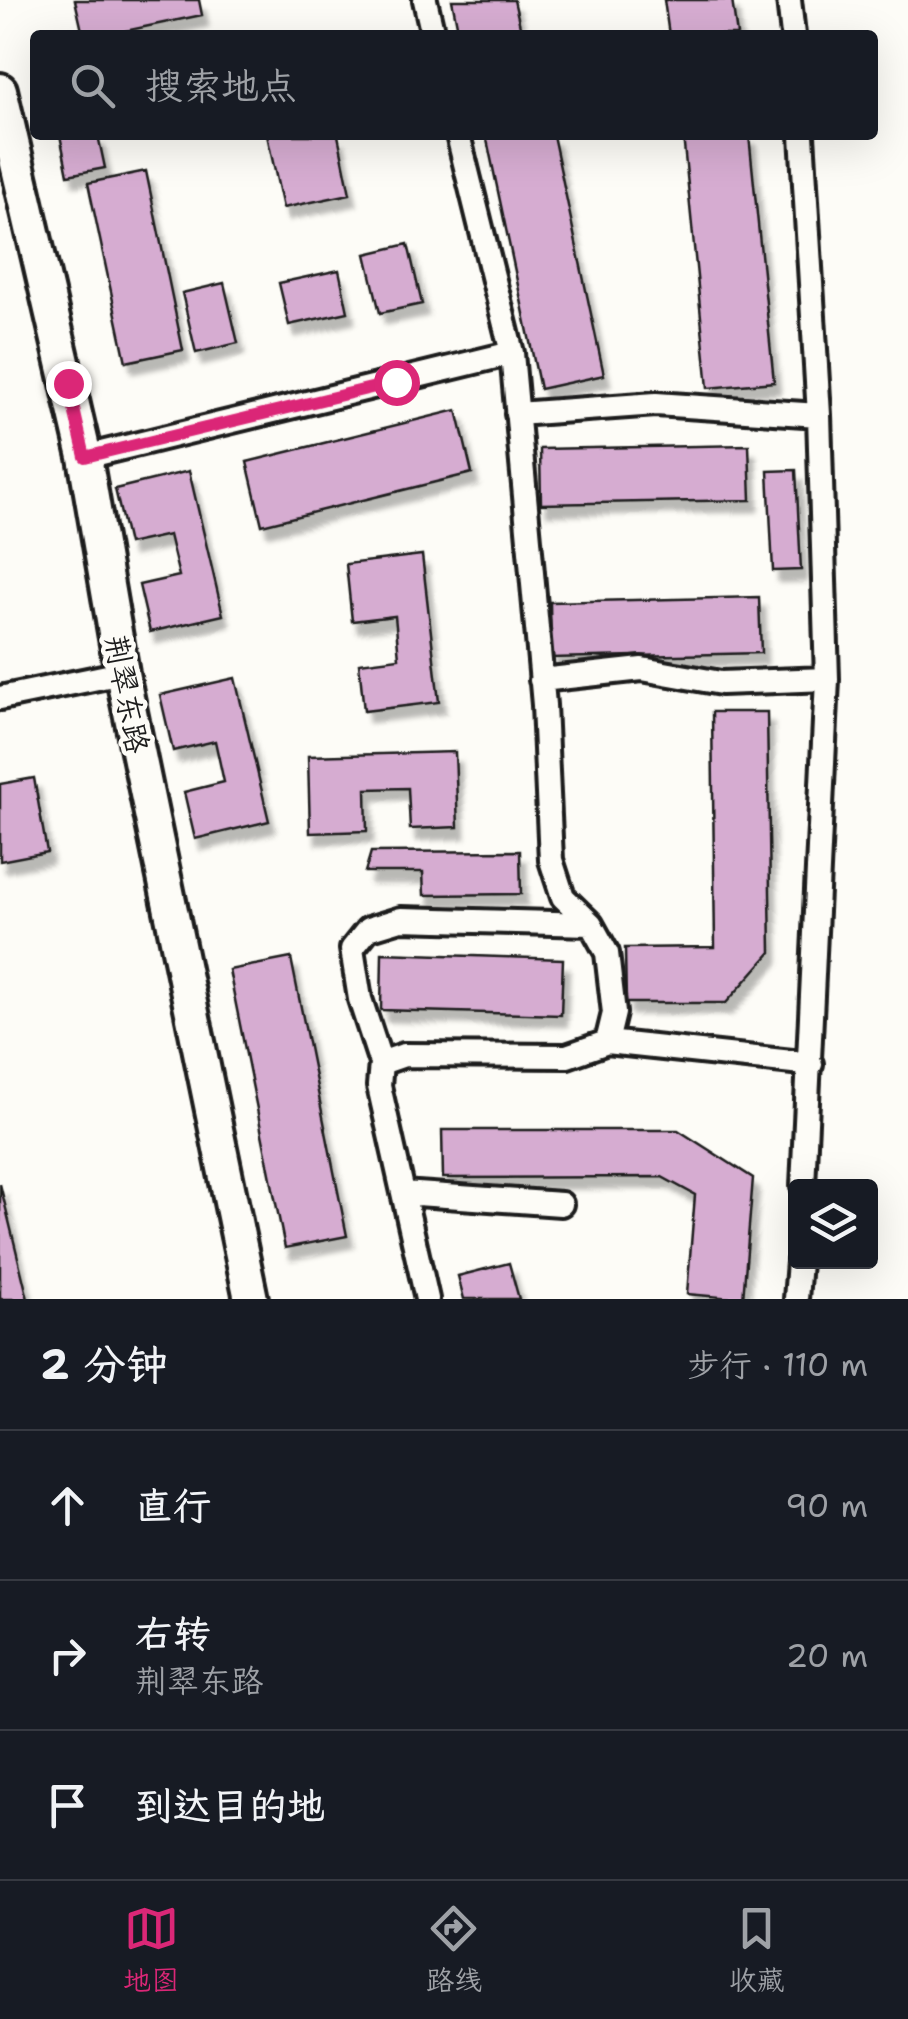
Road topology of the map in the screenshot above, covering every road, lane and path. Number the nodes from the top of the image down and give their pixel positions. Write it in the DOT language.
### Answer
graph roads {
  1 [pos="425,0"];
  2 [pos="790,0"];
  3 [pos="433,30"];
  4 [pos="793,30"];
  5 [pos="0,90"];
  6 [pos="459,140"];
  7 [pos="802,140"];
  8 [pos="512,354"];
  9 [pos="518,414"];
  10 [pos="819,415"];
  11 [pos="85,457"];
  12 [pos="122,673"];
  13 [pos="827,679"];
  14 [pos="542,680"];
  15 [pos="0,698"];
  16 [pos="591,924"];
  17 [pos="607,1042"];
  18 [pos="382,1063"];
  19 [pos="811,1064"];
  20 [pos="803,1179"];
  21 [pos="404,1193"];
  22 [pos="561,1204"];
  23 [pos="798,1269"];
  24 [pos="251,1299"];
  25 [pos="427,1299"];
  26 [pos="796,1299"];
  1 -- 3 [label="street"];
  2 -- 4 [label="street"];
  5 -- 11 [label="street, 荆翠东路"];
  6 -- 8 [label="street"];
  7 -- 10 [label="street"];
  8 -- 9 [label="street"];
  8 -- 11 [label="street"];
  9 -- 10 [label="street"];
  9 -- 14 [label="street"];
  10 -- 13 [label="street"];
  11 -- 12 [label="street, 荆翠东路"];
  12 -- 15 [label="street"];
  12 -- 24 [label="street, 荆翠东路"];
  13 -- 14 [label="street"];
  13 -- 19 [label="street"];
  14 -- 16 [label="street"];
  16 -- 17 [label="street"];
  16 -- 18 [label="street"];
  17 -- 18 [label="street"];
  17 -- 19 [label="street"];
  18 -- 21 [label="street"];
  19 -- 20 [label="street"];
  21 -- 22 [label="street"];
  21 -- 25 [label="street"];
  23 -- 26 [label="street"];
}
